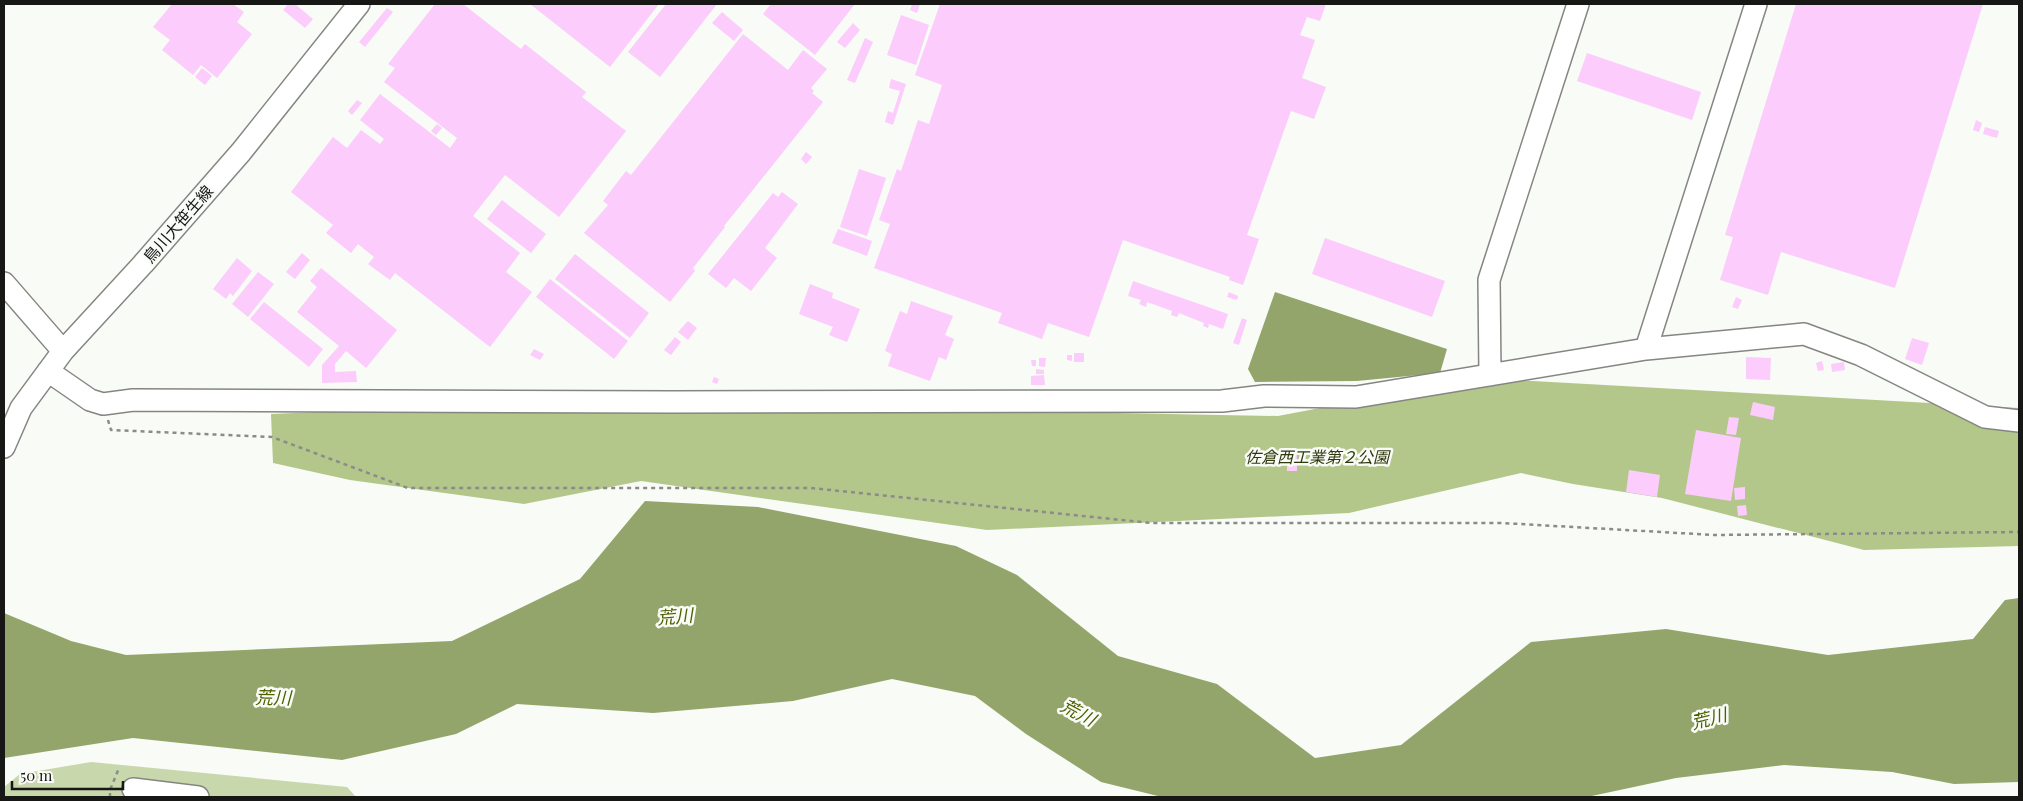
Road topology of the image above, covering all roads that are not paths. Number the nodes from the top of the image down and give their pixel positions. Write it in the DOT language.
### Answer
graph roads {
  1 [pos="359,4"];
  2 [pos="1578,4"];
  3 [pos="1756,4"];
  4 [pos="4,283"];
  5 [pos="1646,349"];
  6 [pos="63,351"];
  7 [pos="48,370"];
  8 [pos="1490,375"];
  9 [pos="12,409"];
  10 [pos="2019,421"];
  11 [pos="5,443"];
  12 [pos="133,789"];
  13 [pos="198,797"];
  1 -- 6 [label="street, 鳥川大笹生線"];
  2 -- 8 [label="street"];
  3 -- 5 [label="street"];
  4 -- 6 [label="street"];
  5 -- 8 [label="street"];
  5 -- 10 [label="street"];
  6 -- 7 [label="street, 鳥川大笹生線"];
  7 -- 8 [label="street"];
  7 -- 9 [label="street, 鳥川大笹生線"];
  9 -- 11 [label="street, 鳥川大笹生線"];
  12 -- 13 [label="street"];
}
